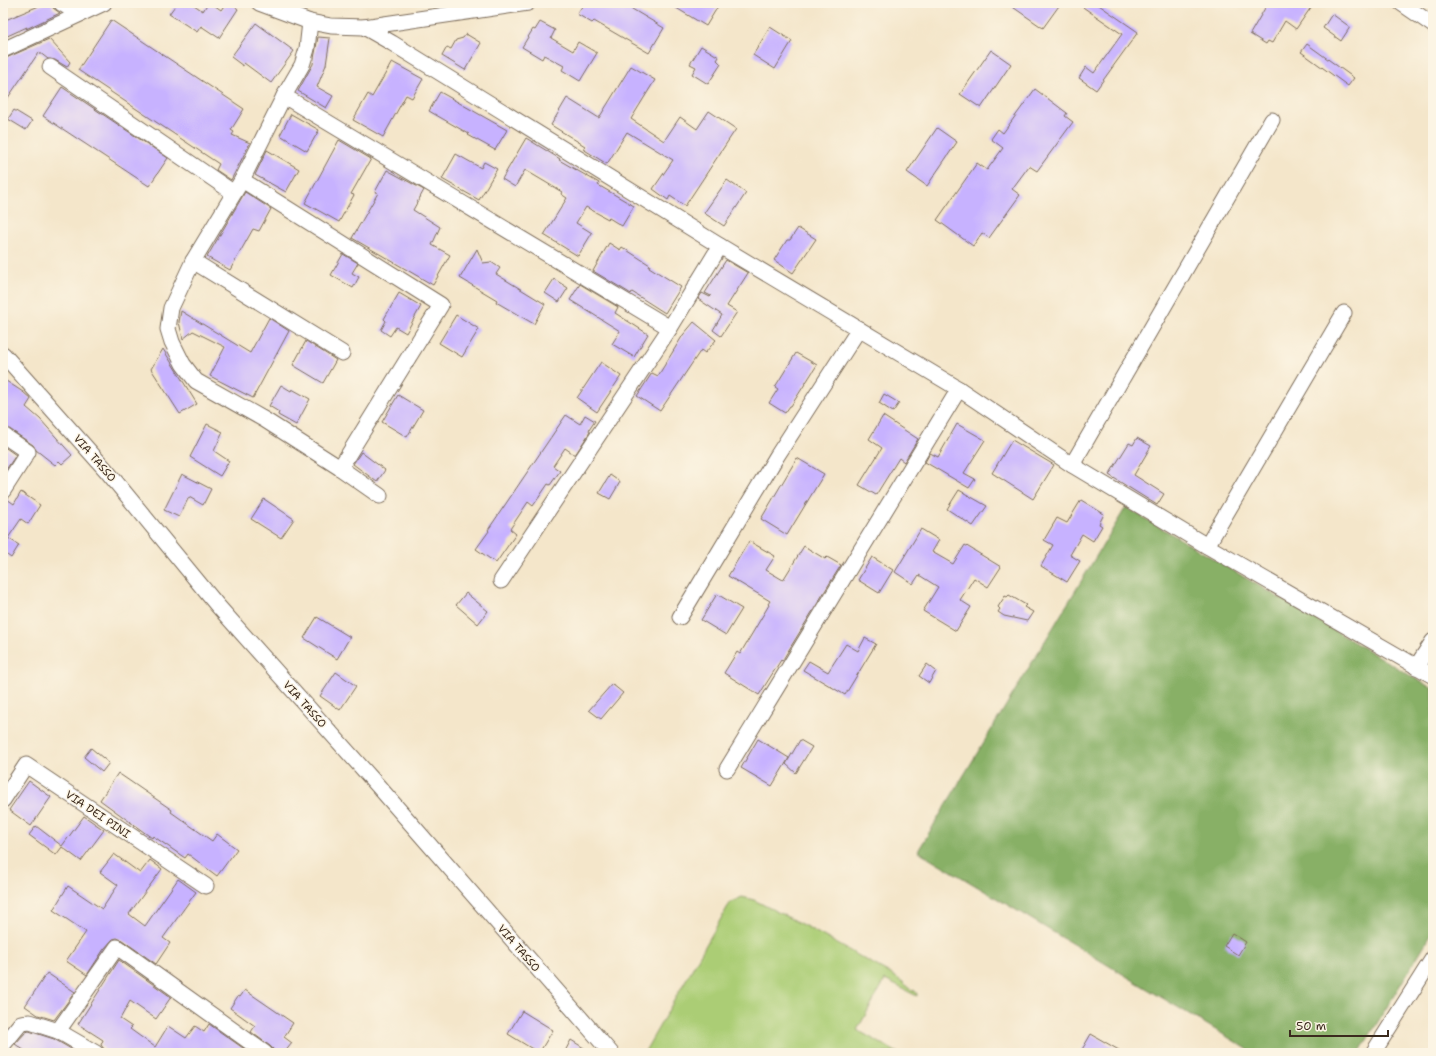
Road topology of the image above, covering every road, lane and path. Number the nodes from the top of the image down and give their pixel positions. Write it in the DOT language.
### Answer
graph roads {
  1 [pos="61,3"];
  2 [pos="104,3"];
  3 [pos="259,3"];
  4 [pos="528,3"];
  5 [pos="1401,3"];
  6 [pos="79,14"];
  7 [pos="310,22"];
  8 [pos="1433,25"];
  9 [pos="364,27"];
  10 [pos="3,50"];
  11 [pos="50,67"];
  12 [pos="284,96"];
  13 [pos="1272,120"];
  14 [pos="238,186"];
  15 [pos="720,246"];
  16 [pos="193,261"];
  17 [pos="1344,313"];
  18 [pos="670,328"];
  19 [pos="859,329"];
  20 [pos="342,353"];
  21 [pos="3,354"];
  22 [pos="960,389"];
  23 [pos="3,435"];
  24 [pos="1072,465"];
  25 [pos="340,468"];
  26 [pos="3,491"];
  27 [pos="380,496"];
  28 [pos="1206,546"];
  29 [pos="501,581"];
  30 [pos="680,617"];
  31 [pos="1433,641"];
  32 [pos="1416,667"];
  33 [pos="1433,676"];
  34 [pos="727,769"];
  35 [pos="3,800"];
  36 [pos="206,886"];
  37 [pos="1433,958"];
  38 [pos="58,1031"];
  39 [pos="3,1045"];
  40 [pos="96,1053"];
  41 [pos="265,1053"];
  42 [pos="611,1053"];
  43 [pos="1373,1053"];
  1 -- 6 [label="street"];
  2 -- 6 [label="street"];
  3 -- 7 [label="street"];
  4 -- 9 [label="street"];
  5 -- 8 [label="street"];
  6 -- 10 [label="street"];
  7 -- 9 [label="street"];
  7 -- 12 [label="street"];
  9 -- 15 [label="street"];
  11 -- 14 [label="street"];
  12 -- 14 [label="street"];
  12 -- 18 [label="street"];
  13 -- 24 [label="street"];
  14 -- 16 [label="street"];
  14 -- 25 [label="street"];
  15 -- 18 [label="street"];
  15 -- 19 [label="street"];
  16 -- 20 [label="street"];
  16 -- 25 [label="street"];
  17 -- 28 [label="street"];
  18 -- 29 [label="street"];
  19 -- 22 [label="street"];
  19 -- 30 [label="street"];
  21 -- 42 [label="street, VIA TASSO"];
  22 -- 24 [label="street"];
  22 -- 34 [label="street"];
  23 -- 26 [label="street"];
  24 -- 28 [label="street"];
  25 -- 27 [label="street"];
  28 -- 32 [label="street"];
  31 -- 32 [label="street"];
  32 -- 33 [label="street"];
  35 -- 36 [label="street, VIA DEI PINI"];
  37 -- 43 [label="street"];
  38 -- 39 [label="street"];
  38 -- 40 [label="street"];
  38 -- 41 [label="street"];
}
